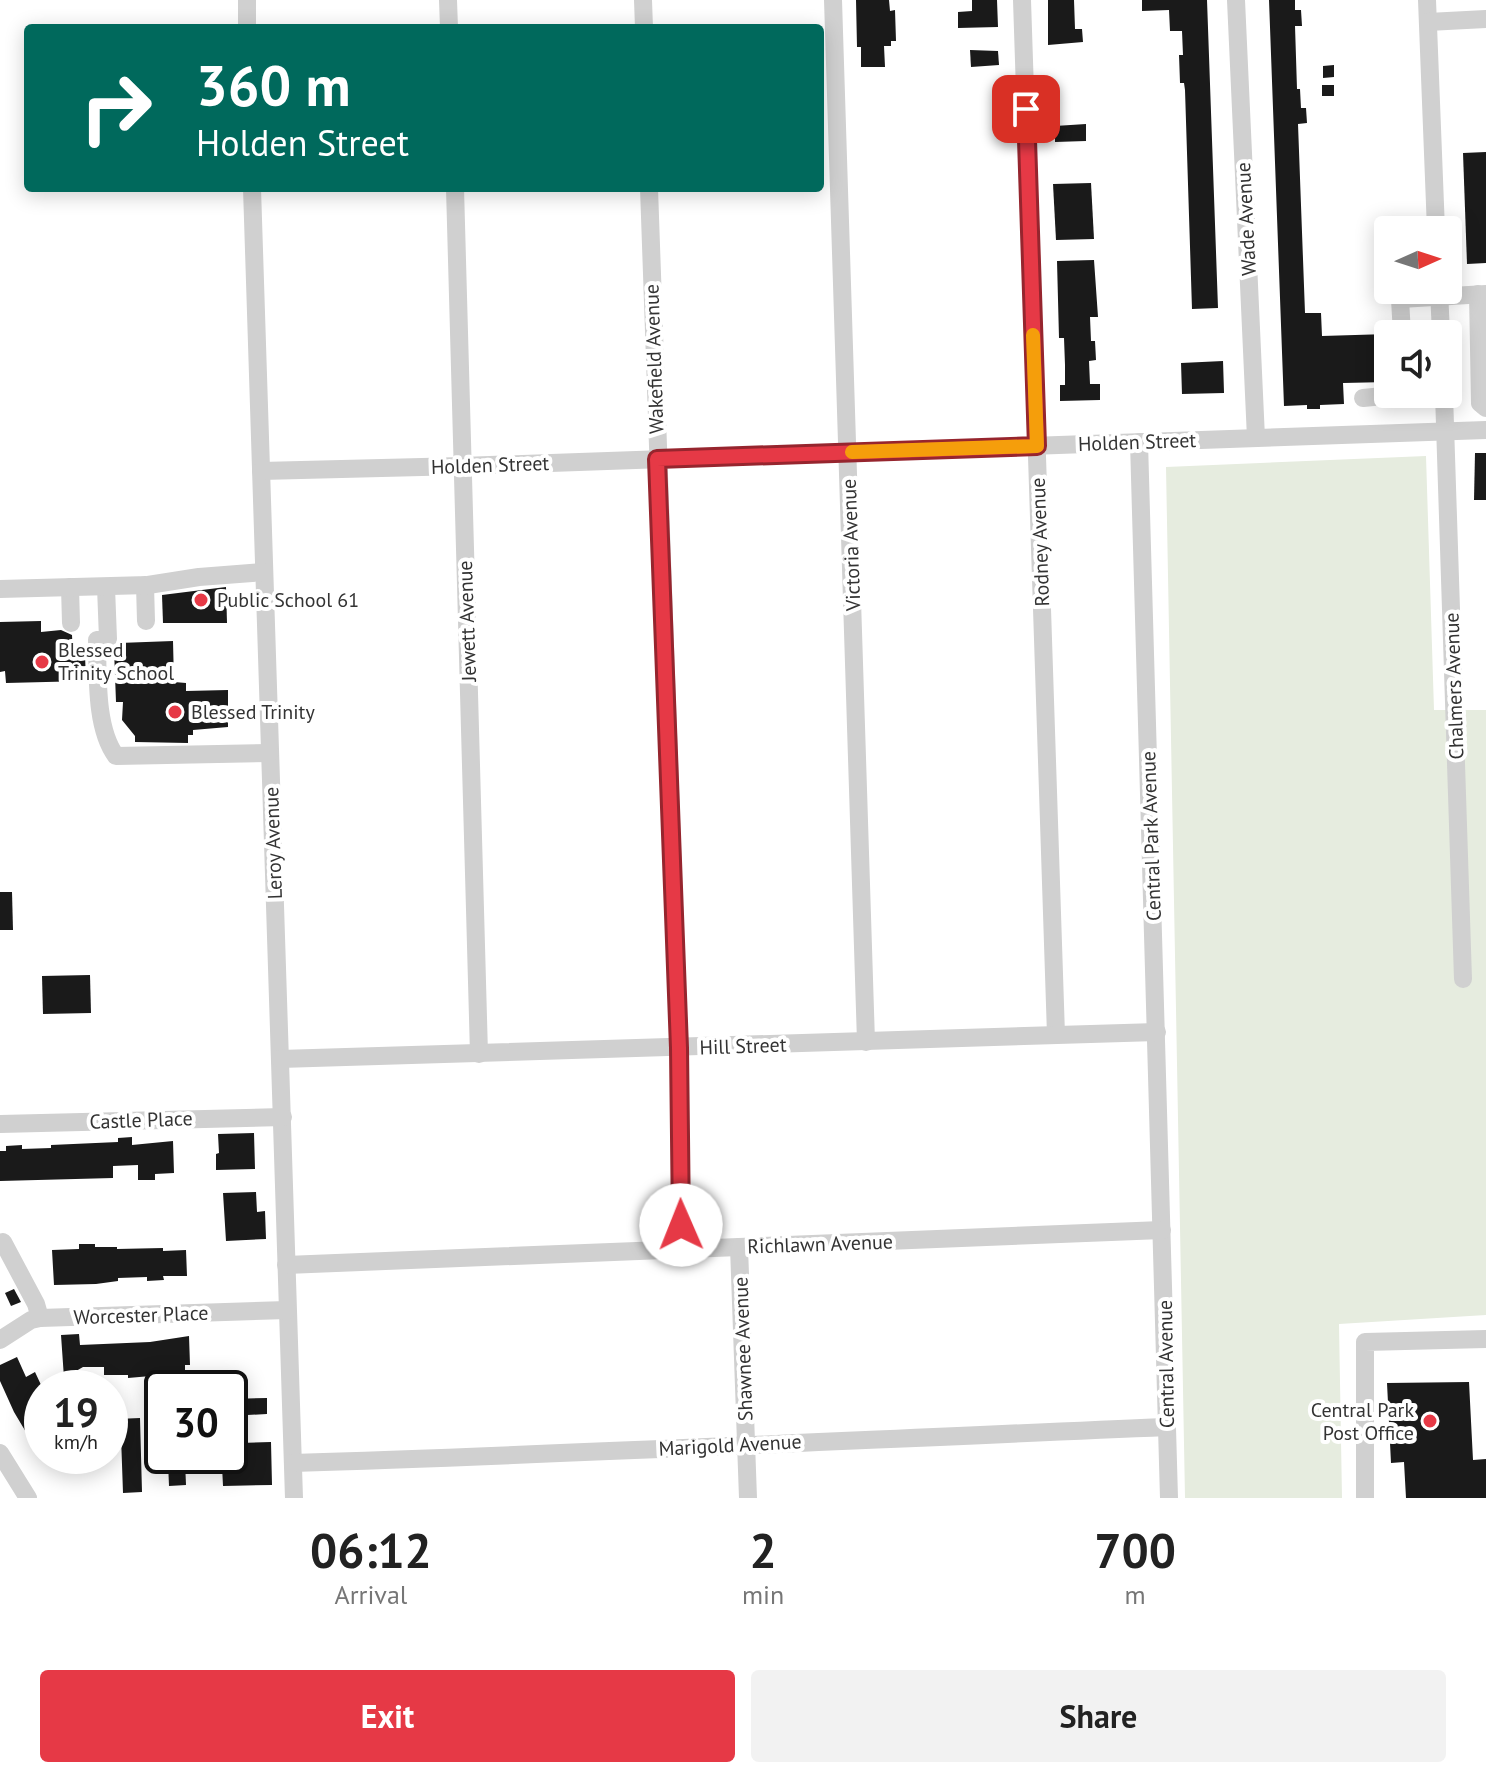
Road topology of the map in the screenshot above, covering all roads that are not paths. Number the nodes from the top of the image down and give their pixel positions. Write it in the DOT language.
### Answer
graph roads {
  1 [pos="247,0"];
  2 [pos="448,0"];
  3 [pos="643,0"];
  4 [pos="833,0"];
  5 [pos="1022,0"];
  6 [pos="1236,0"];
  7 [pos="1427,0"];
  8 [pos="1486,19"];
  9 [pos="1428,22"];
  10 [pos="247,24"];
  11 [pos="449,24"];
  12 [pos="644,24"];
  13 [pos="252,192"];
  14 [pos="455,192"];
  15 [pos="649,192"];
  16 [pos="1435,216"];
  17 [pos="1482,294"];
  18 [pos="1374,397"];
  19 [pos="1363,398"];
  20 [pos="1445,408"];
  21 [pos="1486,408"];
  22 [pos="1486,430"];
  23 [pos="1446,431"];
  24 [pos="1256,438"];
  25 [pos="1139,442"];
  26 [pos="1037,446"];
  27 [pos="848,453"];
  28 [pos="657,459"];
  29 [pos="462,466"];
  30 [pos="261,471"];
  31 [pos="264,572"];
  32 [pos="145,585"];
  33 [pos="70,587"];
  34 [pos="106,587"];
  35 [pos="0,589"];
  36 [pos="146,621"];
  37 [pos="71,623"];
  38 [pos="270,753"];
  39 [pos="1463,979"];
  40 [pos="1157,1032"];
  41 [pos="1056,1035"];
  42 [pos="866,1042"];
  43 [pos="679,1048"];
  44 [pos="479,1054"];
  45 [pos="280,1059"];
  46 [pos="283,1117"];
  47 [pos="0,1124"];
  48 [pos="1162,1230"];
  49 [pos="3,1242"];
  50 [pos="739,1247"];
  51 [pos="682,1249"];
  52 [pos="286,1265"];
  53 [pos="287,1310"];
  54 [pos="40,1318"];
  55 [pos="1486,1339"];
  56 [pos="0,1340"];
  57 [pos="1167,1427"];
  58 [pos="747,1444"];
  59 [pos="0,1453"];
  60 [pos="293,1463"];
  61 [pos="28,1498"];
  62 [pos="294,1498"];
  63 [pos="748,1498"];
  64 [pos="1169,1498"];
  65 [pos="1365,1498"];
  1 -- 10 [label="street"];
  2 -- 11 [label="street"];
  3 -- 12 [label="street"];
  4 -- 27 [label="street, Victoria Avenue"];
  5 -- 26 [label="street, Rodney Avenue"];
  6 -- 24 [label="street, Wade Avenue"];
  7 -- 9 [label="street"];
  8 -- 9 [label="street"];
  9 -- 16 [label="street"];
  13 -- 30 [label="street, Leroy Avenue"];
  14 -- 29 [label="street, Jewett Avenue"];
  15 -- 28 [label="street, Wakefield Avenue"];
  17 -- 21 [label="street"];
  18 -- 19 [label="street"];
  20 -- 23 [label="street, Chalmers Avenue"];
  22 -- 23 [label="street, Holden Street"];
  23 -- 24 [label="street, Holden Street"];
  23 -- 39 [label="street, Chalmers Avenue"];
  24 -- 25 [label="street, Holden Street"];
  25 -- 26 [label="street, Holden Street"];
  25 -- 40 [label="street, Central Park Avenue"];
  26 -- 27 [label="street, Holden Street"];
  26 -- 41 [label="street, Rodney Avenue"];
  27 -- 28 [label="street, Holden Street"];
  27 -- 42 [label="street, Victoria Avenue"];
  28 -- 29 [label="street, Holden Street"];
  28 -- 43 [label="street, Wakefield Avenue"];
  29 -- 30 [label="street, Holden Street"];
  29 -- 44 [label="street, Jewett Avenue"];
  30 -- 31 [label="street, Leroy Avenue"];
  31 -- 32 [label="street"];
  31 -- 38 [label="street, Leroy Avenue"];
  32 -- 34 [label="street"];
  32 -- 36 [label="street"];
  33 -- 34 [label="street"];
  33 -- 35 [label="street"];
  33 -- 37 [label="street"];
  34 -- 38 [label="street"];
  38 -- 45 [label="street, Leroy Avenue"];
  40 -- 41 [label="street, Hill Street"];
  40 -- 48 [label="street, Central Park Avenue"];
  41 -- 42 [label="street, Hill Street"];
  42 -- 43 [label="street, Hill Street"];
  43 -- 44 [label="street, Hill Street"];
  43 -- 51 [label="street, Wakefield Avenue"];
  44 -- 45 [label="street, Hill Street"];
  45 -- 46 [label="street, Leroy Avenue"];
  46 -- 47 [label="street, Castle Place"];
  46 -- 52 [label="street, Leroy Avenue"];
  48 -- 50 [label="street, Richlawn Avenue"];
  48 -- 57 [label="street, Central Avenue"];
  49 -- 54 [label="street"];
  50 -- 51 [label="street, Richlawn Avenue"];
  50 -- 58 [label="street, Shawnee Avenue"];
  51 -- 52 [label="street, Richlawn Avenue"];
  52 -- 53 [label="street, Leroy Avenue"];
  53 -- 54 [label="street, Worcester Place"];
  53 -- 60 [label="street, Leroy Avenue"];
  54 -- 56 [label="street, Worcester Place"];
  55 -- 65 [label="street"];
  57 -- 58 [label="street, Marigold Avenue"];
  57 -- 64 [label="street, Central Avenue"];
  58 -- 60 [label="street, Marigold Avenue"];
  58 -- 63 [label="street, Shawnee Avenue"];
  59 -- 61 [label="street"];
  60 -- 62 [label="street, Leroy Avenue"];
}
